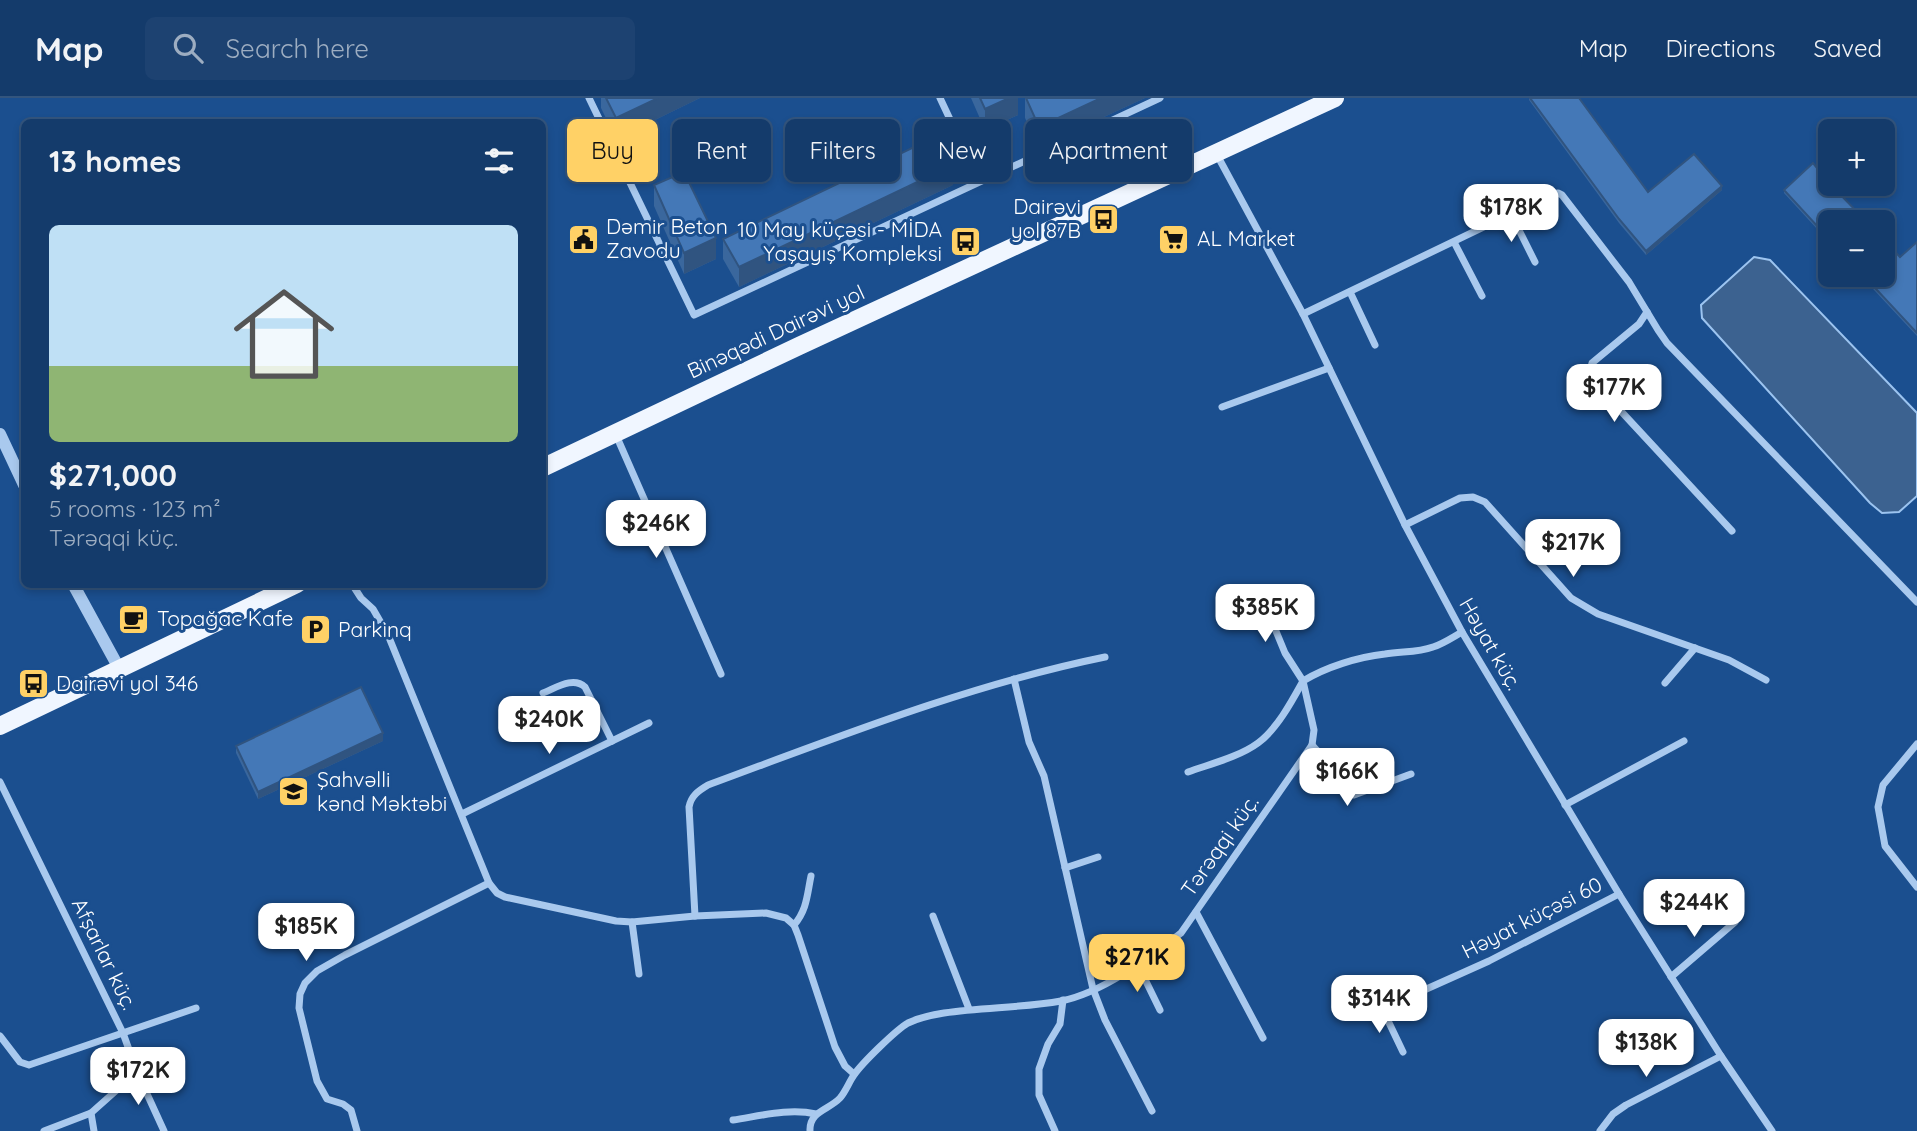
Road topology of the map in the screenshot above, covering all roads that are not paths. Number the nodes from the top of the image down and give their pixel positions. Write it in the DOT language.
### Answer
graph roads {
  1 [pos="589,98"];
  2 [pos="940,98"];
  3 [pos="1160,98"];
  4 [pos="1333,98"];
  5 [pos="950,119"];
  6 [pos="1216,152"];
  7 [pos="1011,166"];
  8 [pos="977,182"];
  9 [pos="1511,214"];
  10 [pos="1454,242"];
  11 [pos="1535,262"];
  12 [pos="1350,292"];
  13 [pos="1482,296"];
  14 [pos="1647,312"];
  15 [pos="1303,314"];
  16 [pos="1376,345"];
  17 [pos="1329,368"];
  18 [pos="1222,407"];
  19 [pos="0,434"];
  20 [pos="615,434"];
  21 [pos="546,466"];
  22 [pos="21,479"];
  23 [pos="1405,525"];
  24 [pos="1732,531"];
  25 [pos="76,588"];
  26 [pos="289,588"];
  27 [pos="355,588"];
  28 [pos="1259,590"];
  29 [pos="1917,602"];
  30 [pos="1462,632"];
  31 [pos="1695,648"];
  32 [pos="1105,657"];
  33 [pos="120,670"];
  34 [pos="721,674"];
  35 [pos="1014,679"];
  36 [pos="1766,680"];
  37 [pos="1303,681"];
  38 [pos="1665,683"];
  39 [pos="543,692"];
  40 [pos="649,723"];
  41 [pos="0,726"];
  42 [pos="612,741"];
  43 [pos="1684,741"];
  44 [pos="1917,744"];
  45 [pos="1312,745"];
  46 [pos="1188,772"];
  47 [pos="1411,774"];
  48 [pos="0,782"];
  49 [pos="1565,805"];
  50 [pos="462,814"];
  51 [pos="1098,857"];
  52 [pos="1065,868"];
  53 [pos="811,876"];
  54 [pos="489,883"];
  55 [pos="1917,887"];
  56 [pos="1619,894"];
  57 [pos="1196,912"];
  58 [pos="695,916"];
  59 [pos="933,916"];
  60 [pos="632,922"];
  61 [pos="1735,922"];
  62 [pos="794,925"];
  63 [pos="1138,965"];
  64 [pos="639,974"];
  65 [pos="1671,977"];
  66 [pos="1093,989"];
  67 [pos="1063,1000"];
  68 [pos="1381,1006"];
  69 [pos="196,1008"];
  70 [pos="969,1009"];
  71 [pos="1160,1010"];
  72 [pos="1343,1015"];
  73 [pos="123,1033"];
  74 [pos="0,1035"];
  75 [pos="1263,1038"];
  76 [pos="1402,1052"];
  77 [pos="1721,1056"];
  78 [pos="137,1072"];
  79 [pos="854,1074"];
  80 [pos="1152,1111"];
  81 [pos="91,1113"];
  82 [pos="816,1114"];
  83 [pos="733,1120"];
  84 [pos="44,1131"];
  85 [pos="94,1131"];
  86 [pos="164,1131"];
  87 [pos="357,1131"];
  88 [pos="810,1131"];
  89 [pos="1055,1131"];
  90 [pos="1600,1131"];
  91 [pos="1772,1131"];
  1 -- 8 [label="street"];
  2 -- 5 [label="street"];
  3 -- 7 [label="street"];
  4 -- 6 [label="main road, Binəqədi Dairəvi yol"];
  6 -- 15 [label="street, Həyat küç."];
  6 -- 20 [label="main road, Binəqədi Dairəvi yol"];
  9 -- 10 [label="street"];
  9 -- 11 [label="street"];
  9 -- 14 [label="street"];
  10 -- 12 [label="street"];
  10 -- 13 [label="street"];
  12 -- 15 [label="street"];
  12 -- 16 [label="street"];
  14 -- 24 [label="street"];
  14 -- 29 [label="street"];
  15 -- 17 [label="street, Həyat küç."];
  17 -- 18 [label="street"];
  17 -- 23 [label="street, Həyat küç."];
  19 -- 22 [label="street"];
  20 -- 21 [label="main road, Binəqədi Dairəvi yol"];
  20 -- 34 [label="street"];
  23 -- 30 [label="street, Həyat küç."];
  23 -- 31 [label="street"];
  25 -- 33 [label="street"];
  26 -- 33 [label="main road"];
  27 -- 50 [label="street"];
  28 -- 37 [label="street"];
  30 -- 37 [label="street"];
  30 -- 49 [label="street, Həyat küç."];
  31 -- 36 [label="street"];
  31 -- 38 [label="street"];
  32 -- 35 [label="street"];
  33 -- 41 [label="main road"];
  35 -- 52 [label="street"];
  35 -- 58 [label="street"];
  37 -- 45 [label="street"];
  37 -- 46 [label="street"];
  39 -- 42 [label="street"];
  40 -- 42 [label="street"];
  42 -- 50 [label="street"];
  43 -- 49 [label="street"];
  44 -- 55 [label="street"];
  45 -- 47 [label="street"];
  45 -- 57 [label="street, Tərəqqi küç."];
  48 -- 73 [label="street, Afşarlar küç."];
  49 -- 56 [label="street, Həyat küç."];
  50 -- 54 [label="street"];
  51 -- 52 [label="street"];
  52 -- 66 [label="street"];
  53 -- 62 [label="street"];
  54 -- 60 [label="street"];
  54 -- 87 [label="street"];
  56 -- 65 [label="street, Həyat küç."];
  56 -- 68 [label="street, Həyat küçəsi 60"];
  57 -- 63 [label="street, Tərəqqi küç."];
  57 -- 75 [label="street"];
  58 -- 60 [label="street"];
  58 -- 62 [label="street"];
  59 -- 70 [label="street"];
  60 -- 64 [label="street"];
  61 -- 65 [label="street"];
  62 -- 79 [label="street"];
  63 -- 66 [label="street, Tərəqqi küç."];
  63 -- 71 [label="street"];
  65 -- 77 [label="street, Həyat küç."];
  66 -- 67 [label="street, Tərəqqi küç."];
  66 -- 80 [label="street"];
  67 -- 70 [label="street, Tərəqqi küç."];
  67 -- 89 [label="street"];
  68 -- 72 [label="street, Həyat küçəsi 60"];
  68 -- 76 [label="street"];
  69 -- 73 [label="street"];
  70 -- 79 [label="street, Tərəqqi küç."];
  73 -- 74 [label="street"];
  73 -- 78 [label="street, Afşarlar küç."];
  77 -- 90 [label="street"];
  77 -- 91 [label="street, Həyat küç."];
  78 -- 81 [label="street"];
  78 -- 86 [label="street, Afşarlar küç."];
  79 -- 82 [label="street, Tərəqqi küç."];
  81 -- 84 [label="street"];
  81 -- 85 [label="street"];
  82 -- 83 [label="street"];
  82 -- 88 [label="street"];
}
